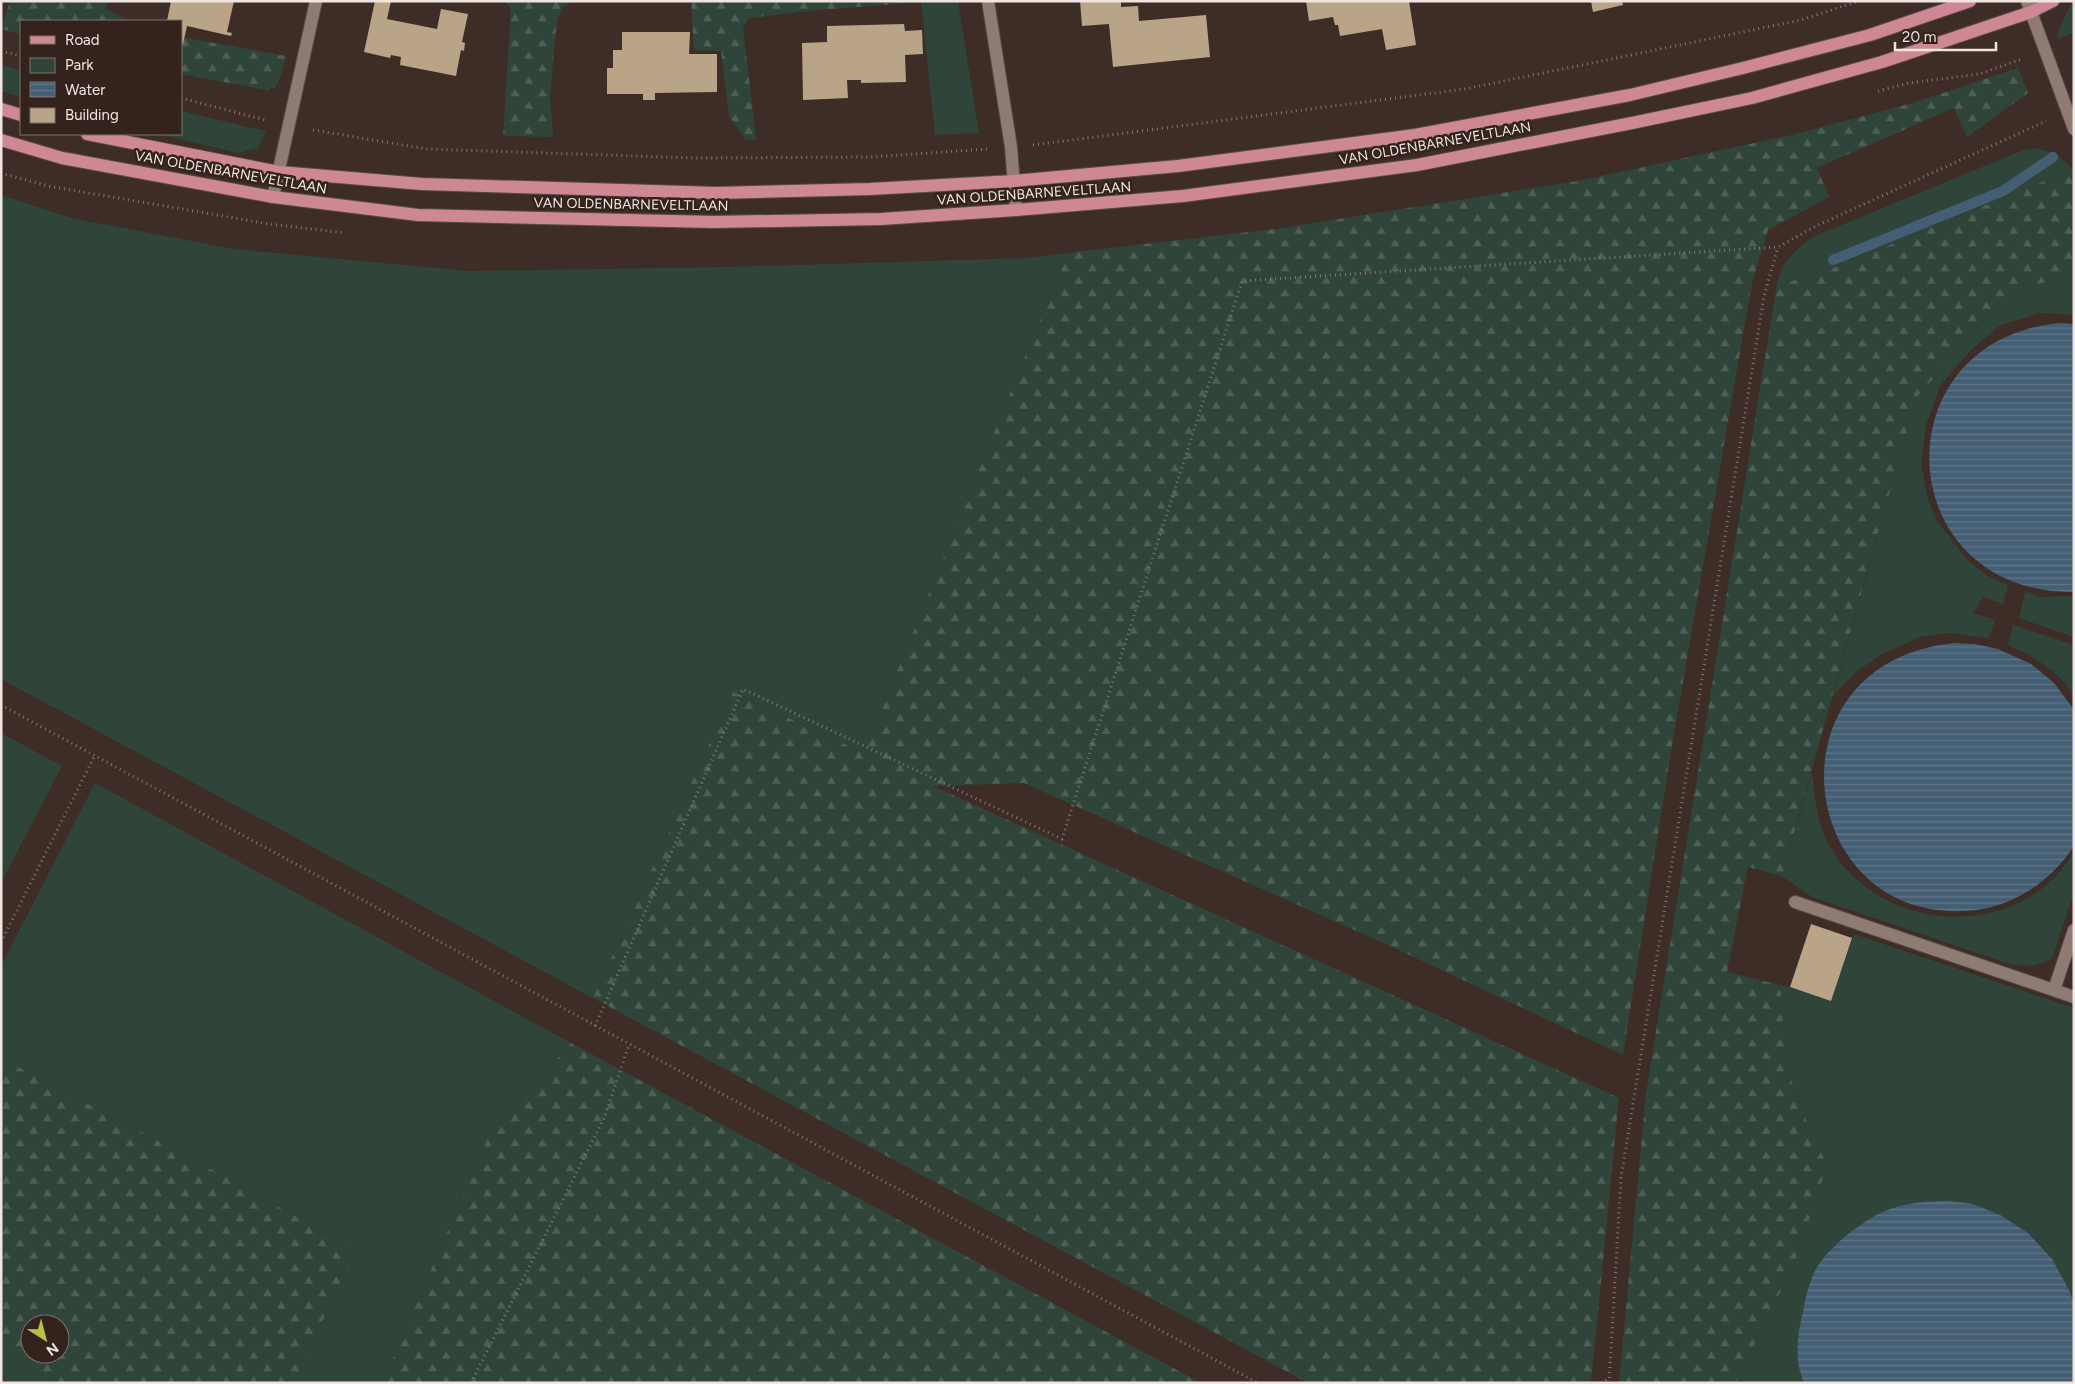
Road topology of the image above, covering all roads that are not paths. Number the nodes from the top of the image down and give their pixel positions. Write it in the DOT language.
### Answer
graph roads {
  1 [pos="316,1"];
  2 [pos="988,1"];
  3 [pos="1970,1"];
  4 [pos="2053,1"];
  5 [pos="2029,6"];
  6 [pos="1,109"];
  7 [pos="20,115"];
  8 [pos="2074,129"];
  9 [pos="93,135"];
  10 [pos="1,140"];
  11 [pos="279,172"];
  12 [pos="1014,181"];
  13 [pos="273,197"];
  14 [pos="1016,210"];
  15 [pos="1795,902"];
  16 [pos="2074,930"];
  17 [pos="2054,990"];
  18 [pos="2074,997"];
  1 -- 11 [label="street"];
  2 -- 12 [label="street"];
  3 -- 12 [label="main road, VAN OLDENBARNEVELTLAAN"];
  4 -- 5 [label="main road, VAN OLDENBARNEVELTLAAN"];
  5 -- 8 [label="street"];
  5 -- 14 [label="main road, VAN OLDENBARNEVELTLAAN"];
  6 -- 7 [label="main road"];
  9 -- 11 [label="main road, VAN OLDENBARNEVELTLAAN"];
  10 -- 13 [label="main road, VAN OLDENBARNEVELTLAAN"];
  11 -- 12 [label="main road, VAN OLDENBARNEVELTLAAN"];
  11 -- 13 [label="street"];
  12 -- 14 [label="street"];
  13 -- 14 [label="main road, VAN OLDENBARNEVELTLAAN"];
  15 -- 17 [label="street"];
  16 -- 17 [label="street"];
  17 -- 18 [label="street"];
}
